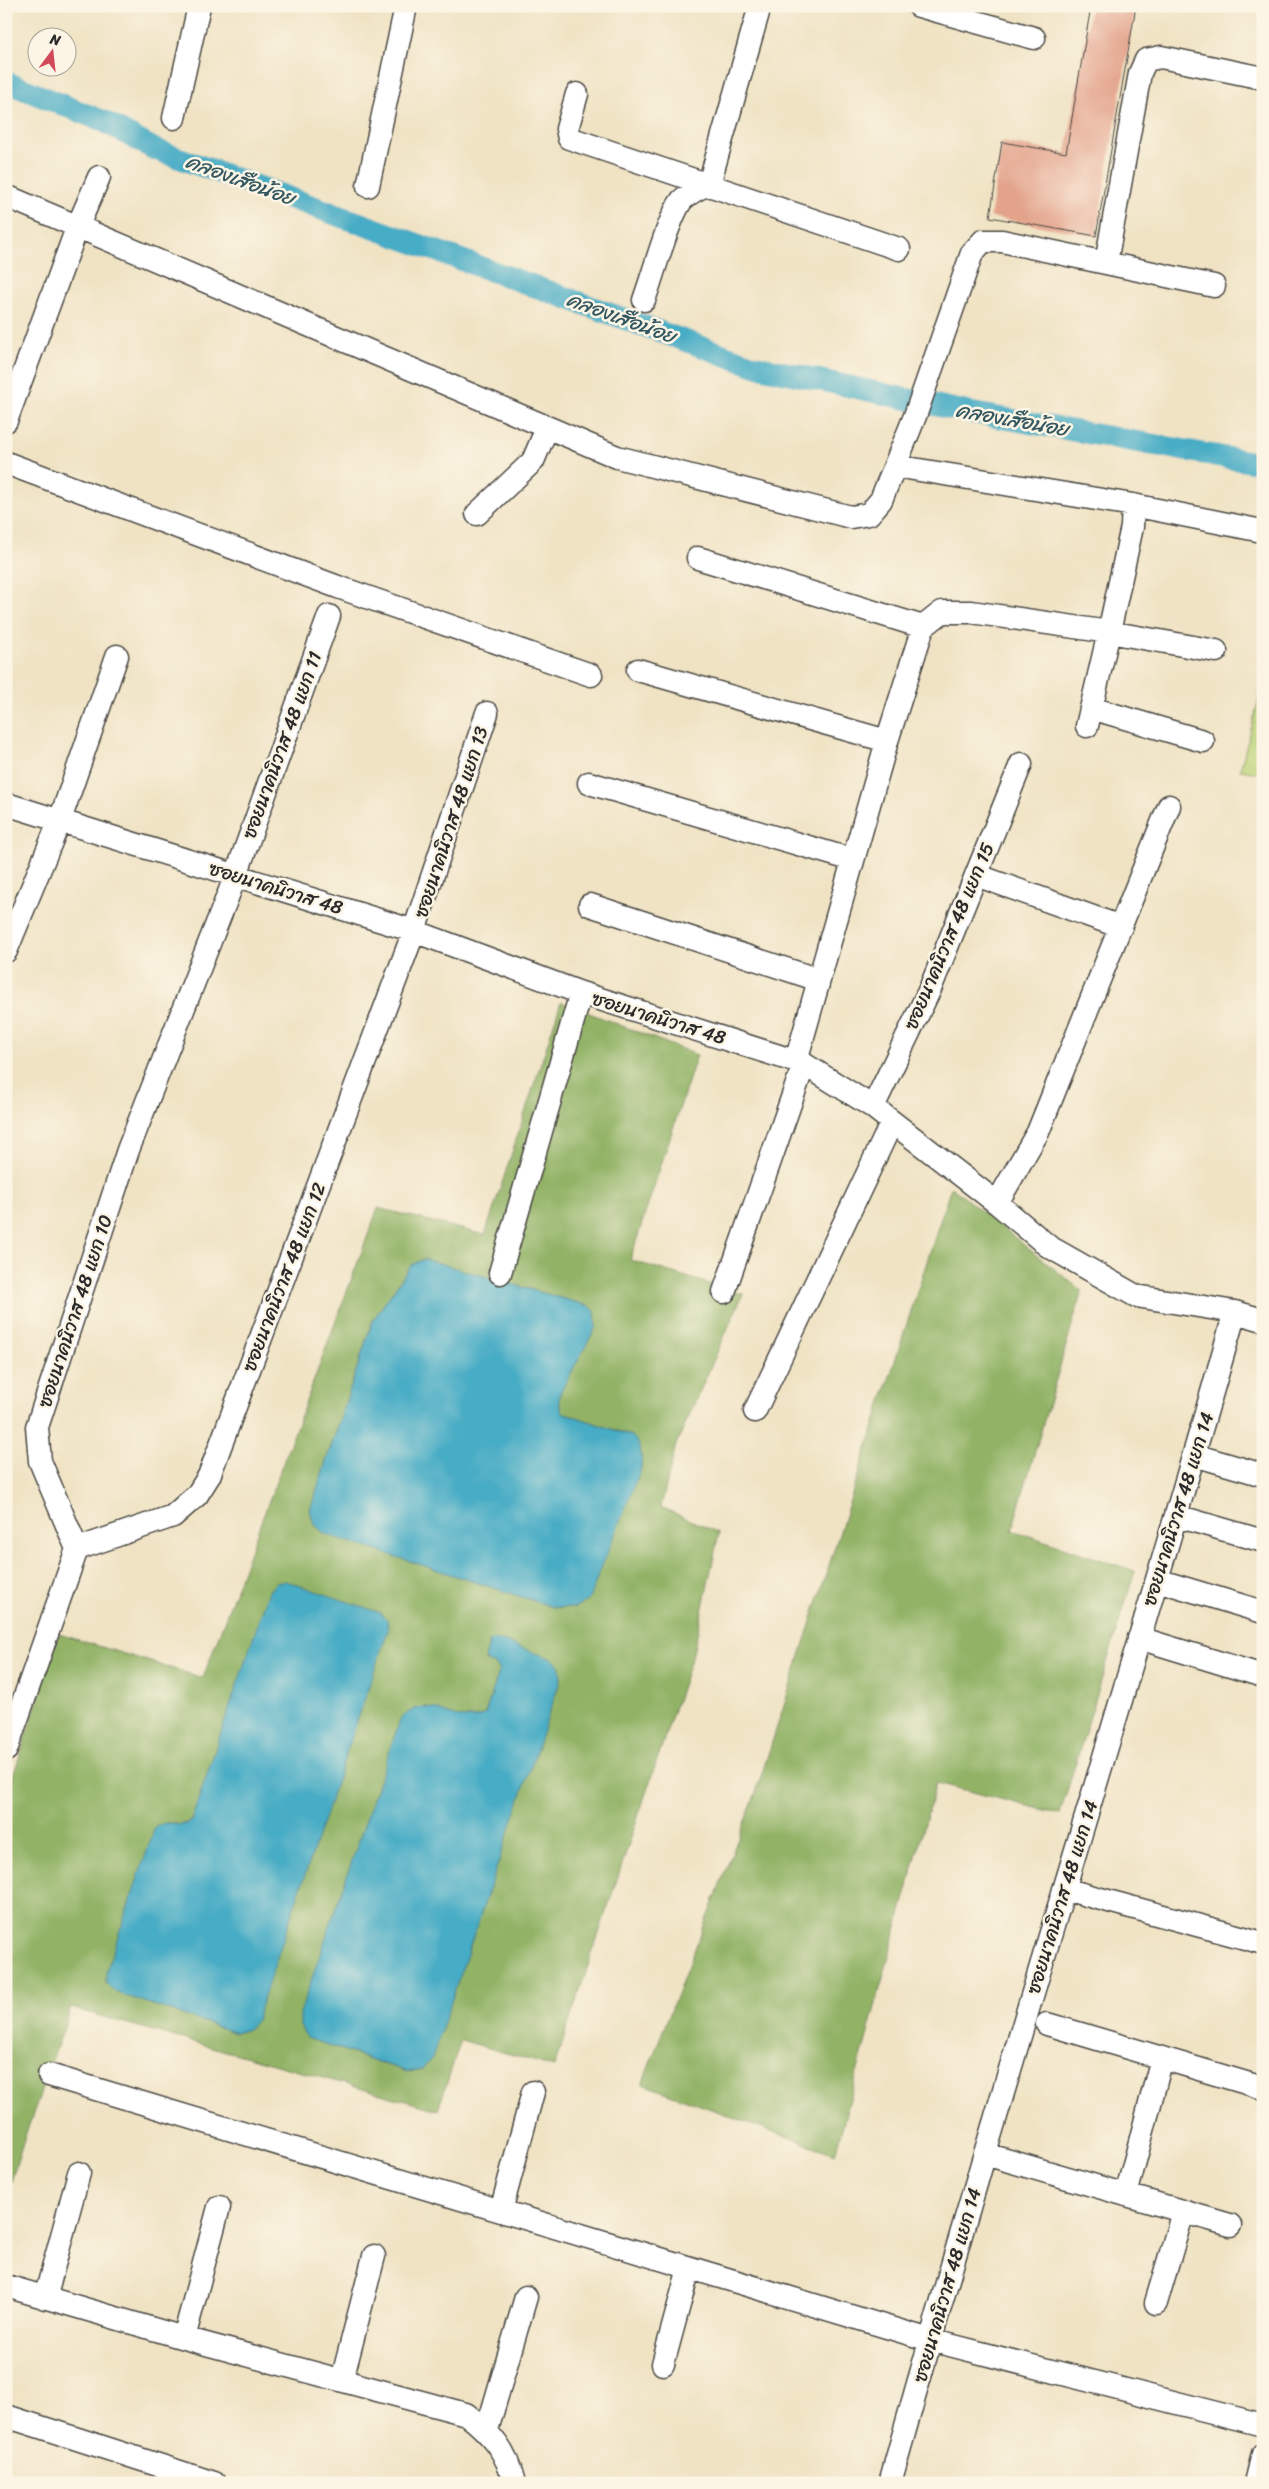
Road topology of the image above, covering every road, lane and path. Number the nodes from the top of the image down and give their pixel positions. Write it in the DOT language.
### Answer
graph roads {
  1 [pos="199,6"];
  2 [pos="406,6"];
  3 [pos="760,6"];
  4 [pos="918,6"];
  5 [pos="1034,38"];
  6 [pos="1263,78"];
  7 [pos="577,94"];
  8 [pos="174,118"];
  9 [pos="98,177"];
  10 [pos="709,184"];
  11 [pos="368,186"];
  12 [pos="6,196"];
  13 [pos="77,228"];
  14 [pos="899,248"];
  15 [pos="1106,264"];
  16 [pos="1214,286"];
  17 [pos="644,300"];
  18 [pos="6,421"];
  19 [pos="547,428"];
  20 [pos="6,463"];
  21 [pos="895,466"];
  22 [pos="1133,505"];
  23 [pos="477,514"];
  24 [pos="1257,530"];
  25 [pos="698,558"];
  26 [pos="329,616"];
  27 [pos="923,627"];
  28 [pos="1109,632"];
  29 [pos="1216,651"];
  30 [pos="117,656"];
  31 [pos="638,670"];
  32 [pos="591,675"];
  33 [pos="487,713"];
  34 [pos="886,741"];
  35 [pos="1203,741"];
  36 [pos="1020,764"];
  37 [pos="589,782"];
  38 [pos="6,804"];
  39 [pos="1169,806"];
  40 [pos="60,820"];
  41 [pos="853,860"];
  42 [pos="236,875"];
  43 [pos="976,875"];
  44 [pos="590,905"];
  45 [pos="1121,927"];
  46 [pos="414,932"];
  47 [pos="6,951"];
  48 [pos="819,980"];
  49 [pos="581,993"];
  50 [pos="800,1062"];
  51 [pos="873,1107"];
  52 [pos="892,1122"];
  53 [pos="997,1203"];
  54 [pos="500,1273"];
  55 [pos="724,1292"];
  56 [pos="1235,1312"];
  57 [pos="1263,1320"];
  58 [pos="755,1410"];
  59 [pos="1194,1455"];
  60 [pos="1263,1475"];
  61 [pos="1177,1516"];
  62 [pos="1263,1541"];
  63 [pos="77,1549"];
  64 [pos="1157,1580"];
  65 [pos="1263,1612"];
  66 [pos="1139,1638"];
  67 [pos="1263,1676"];
  68 [pos="6,1750"];
  69 [pos="1064,1889"];
  70 [pos="1263,1942"];
  71 [pos="1047,2024"];
  72 [pos="1162,2058"];
  73 [pos="49,2075"];
  74 [pos="1263,2088"];
  75 [pos="533,2092"];
  76 [pos="985,2154"];
  77 [pos="79,2174"];
  78 [pos="1126,2195"];
  79 [pos="219,2207"];
  80 [pos="501,2211"];
  81 [pos="1183,2212"];
  82 [pos="1230,2225"];
  83 [pos="374,2256"];
  84 [pos="689,2268"];
  85 [pos="6,2286"];
  86 [pos="526,2297"];
  87 [pos="45,2298"];
  88 [pos="1156,2303"];
  89 [pos="184,2338"];
  90 [pos="930,2340"];
  91 [pos="663,2364"];
  92 [pos="342,2380"];
  93 [pos="6,2416"];
  94 [pos="1263,2425"];
  95 [pos="487,2430"];
  96 [pos="1263,2454"];
  97 [pos="200,2481"];
  98 [pos="514,2483"];
  99 [pos="890,2483"];
  100 [pos="1256,2483"];
  1 -- 8 [label="street"];
  2 -- 11 [label="street"];
  3 -- 10 [label="street"];
  4 -- 5 [label="street"];
  6 -- 15 [label="street"];
  7 -- 10 [label="street"];
  9 -- 13 [label="street"];
  10 -- 14 [label="street"];
  10 -- 17 [label="street"];
  12 -- 13 [label="street"];
  13 -- 18 [label="street"];
  13 -- 19 [label="street"];
  15 -- 16 [label="street"];
  15 -- 21 [label="street"];
  19 -- 21 [label="street"];
  19 -- 23 [label="street"];
  20 -- 32 [label="street"];
  21 -- 22 [label="street"];
  22 -- 24 [label="street"];
  22 -- 28 [label="street"];
  25 -- 27 [label="street"];
  26 -- 42 [label="street, ซอยนาคนิวาส 48 แยก 11"];
  27 -- 28 [label="street"];
  27 -- 34 [label="street"];
  28 -- 29 [label="street"];
  28 -- 35 [label="street"];
  30 -- 40 [label="street"];
  31 -- 34 [label="street"];
  33 -- 46 [label="street, ซอยนาคนิวาส 48 แยก 13"];
  34 -- 41 [label="street"];
  36 -- 43 [label="street, ซอยนาคนิวาส 48 แยก 15"];
  37 -- 41 [label="street"];
  38 -- 40 [label="street, ซอยนาคนิวาส 48"];
  39 -- 45 [label="street"];
  40 -- 42 [label="street, ซอยนาคนิวาส 48"];
  40 -- 47 [label="street"];
  41 -- 48 [label="street"];
  42 -- 46 [label="street, ซอยนาคนิวาส 48"];
  42 -- 63 [label="street, ซอยนาคนิวาส 48 แยก 10"];
  43 -- 45 [label="street"];
  43 -- 51 [label="street, ซอยนาคนิวาส 48 แยก 15"];
  44 -- 48 [label="street"];
  45 -- 53 [label="street"];
  46 -- 49 [label="street, ซอยนาคนิวาส 48"];
  46 -- 63 [label="street, ซอยนาคนิวาส 48 แยก 12"];
  48 -- 50 [label="street"];
  49 -- 50 [label="street, ซอยนาคนิวาส 48"];
  49 -- 54 [label="street"];
  50 -- 51 [label="street, ซอยนาคนิวาส 48"];
  50 -- 55 [label="street"];
  51 -- 52 [label="street, ซอยนาคนิวาส 48"];
  52 -- 53 [label="street, ซอยนาคนิวาส 48"];
  52 -- 58 [label="street"];
  53 -- 56 [label="street, ซอยนาคนิวาส 48"];
  56 -- 57 [label="street, ซอยนาคนิวาส 48"];
  56 -- 59 [label="street, ซอยนาคนิวาส 48 แยก 14"];
  59 -- 60 [label="street"];
  59 -- 61 [label="street, ซอยนาคนิวาส 48 แยก 14"];
  61 -- 62 [label="street"];
  61 -- 64 [label="street, ซอยนาคนิวาส 48 แยก 14"];
  63 -- 68 [label="street"];
  64 -- 65 [label="street"];
  64 -- 66 [label="street, ซอยนาคนิวาส 48 แยก 14"];
  66 -- 67 [label="street"];
  66 -- 69 [label="street, ซอยนาคนิวาส 48 แยก 14"];
  69 -- 70 [label="street"];
  69 -- 76 [label="street, ซอยนาคนิวาส 48 แยก 14"];
  71 -- 72 [label="street"];
  72 -- 74 [label="street"];
  72 -- 78 [label="street"];
  73 -- 80 [label="street"];
  75 -- 80 [label="street"];
  76 -- 78 [label="street"];
  76 -- 90 [label="street, ซอยนาคนิวาส 48 แยก 14"];
  77 -- 87 [label="street"];
  78 -- 81 [label="street"];
  79 -- 89 [label="street"];
  80 -- 84 [label="street"];
  81 -- 82 [label="street"];
  81 -- 88 [label="street"];
  83 -- 92 [label="street"];
  84 -- 90 [label="street"];
  84 -- 91 [label="street"];
  85 -- 87 [label="street"];
  86 -- 95 [label="street"];
  87 -- 89 [label="street"];
  89 -- 92 [label="street"];
  90 -- 94 [label="street"];
  90 -- 99 [label="street, ซอยนาคนิวาส 48 แยก 14"];
  92 -- 95 [label="street"];
  93 -- 97 [label="street"];
  95 -- 98 [label="street"];
  96 -- 100 [label="street"];
}
